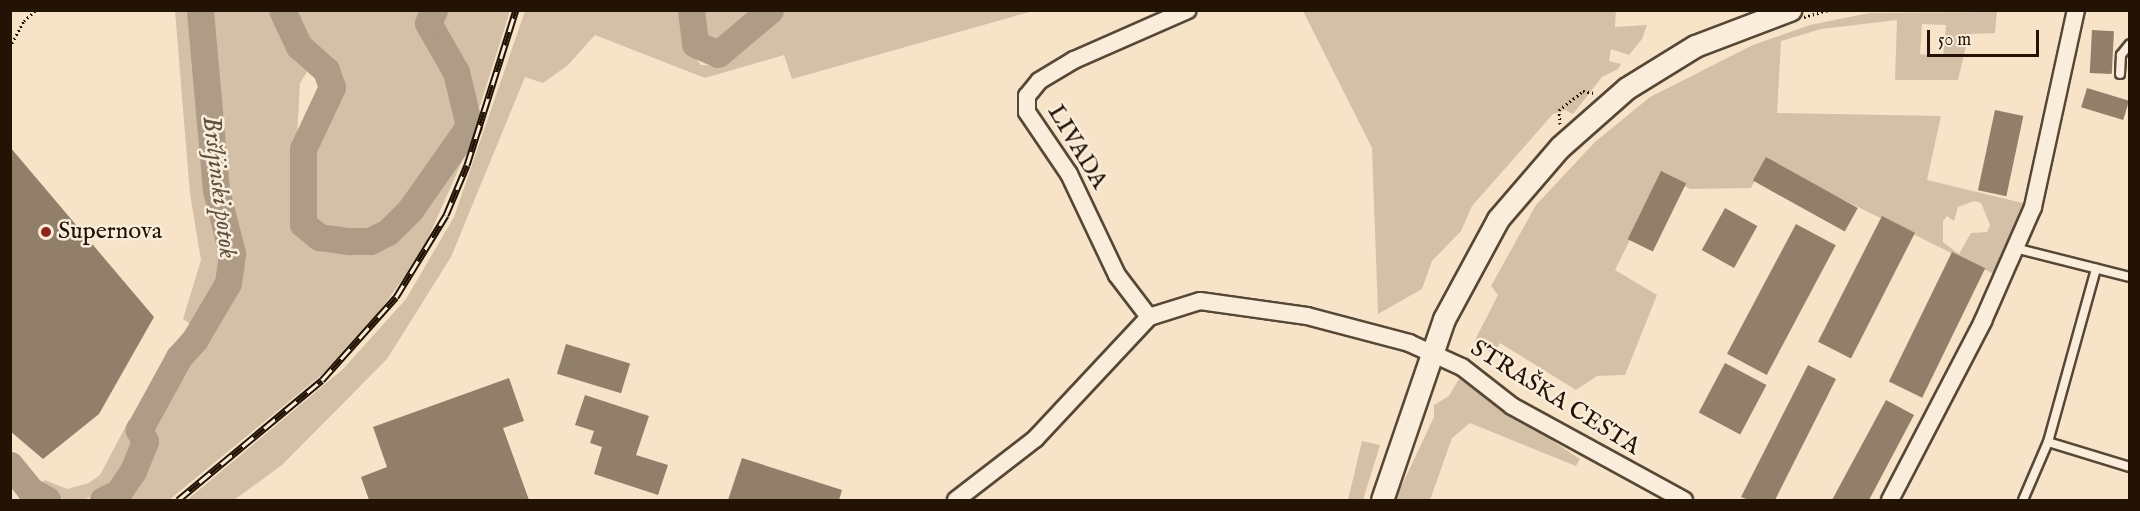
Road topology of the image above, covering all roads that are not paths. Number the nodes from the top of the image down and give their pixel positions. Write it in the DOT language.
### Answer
graph roads {
  1 [pos="1188,10"];
  2 [pos="2076,10"];
  3 [pos="1793,15"];
  4 [pos="2130,44"];
  5 [pos="2120,74"];
  6 [pos="2015,248"];
  7 [pos="2096,269"];
  8 [pos="2130,277"];
  9 [pos="1149,317"];
  10 [pos="1433,354"];
  11 [pos="2048,442"];
  12 [pos="2130,467"];
  13 [pos="956,501"];
  14 [pos="1382,501"];
  15 [pos="1684,501"];
  16 [pos="1890,501"];
  17 [pos="2023,501"];
  1 -- 9 [label="street, LIVADA"];
  2 -- 6 [label="street"];
  3 -- 10 [label="street"];
  4 -- 5 [label="lane"];
  6 -- 7 [label="lane"];
  6 -- 16 [label="street"];
  7 -- 8 [label="lane"];
  7 -- 11 [label="lane"];
  9 -- 10 [label="street"];
  9 -- 13 [label="street"];
  10 -- 14 [label="street"];
  10 -- 15 [label="street, STRAŠKA CESTA"];
  11 -- 12 [label="lane"];
  11 -- 17 [label="lane"];
}
